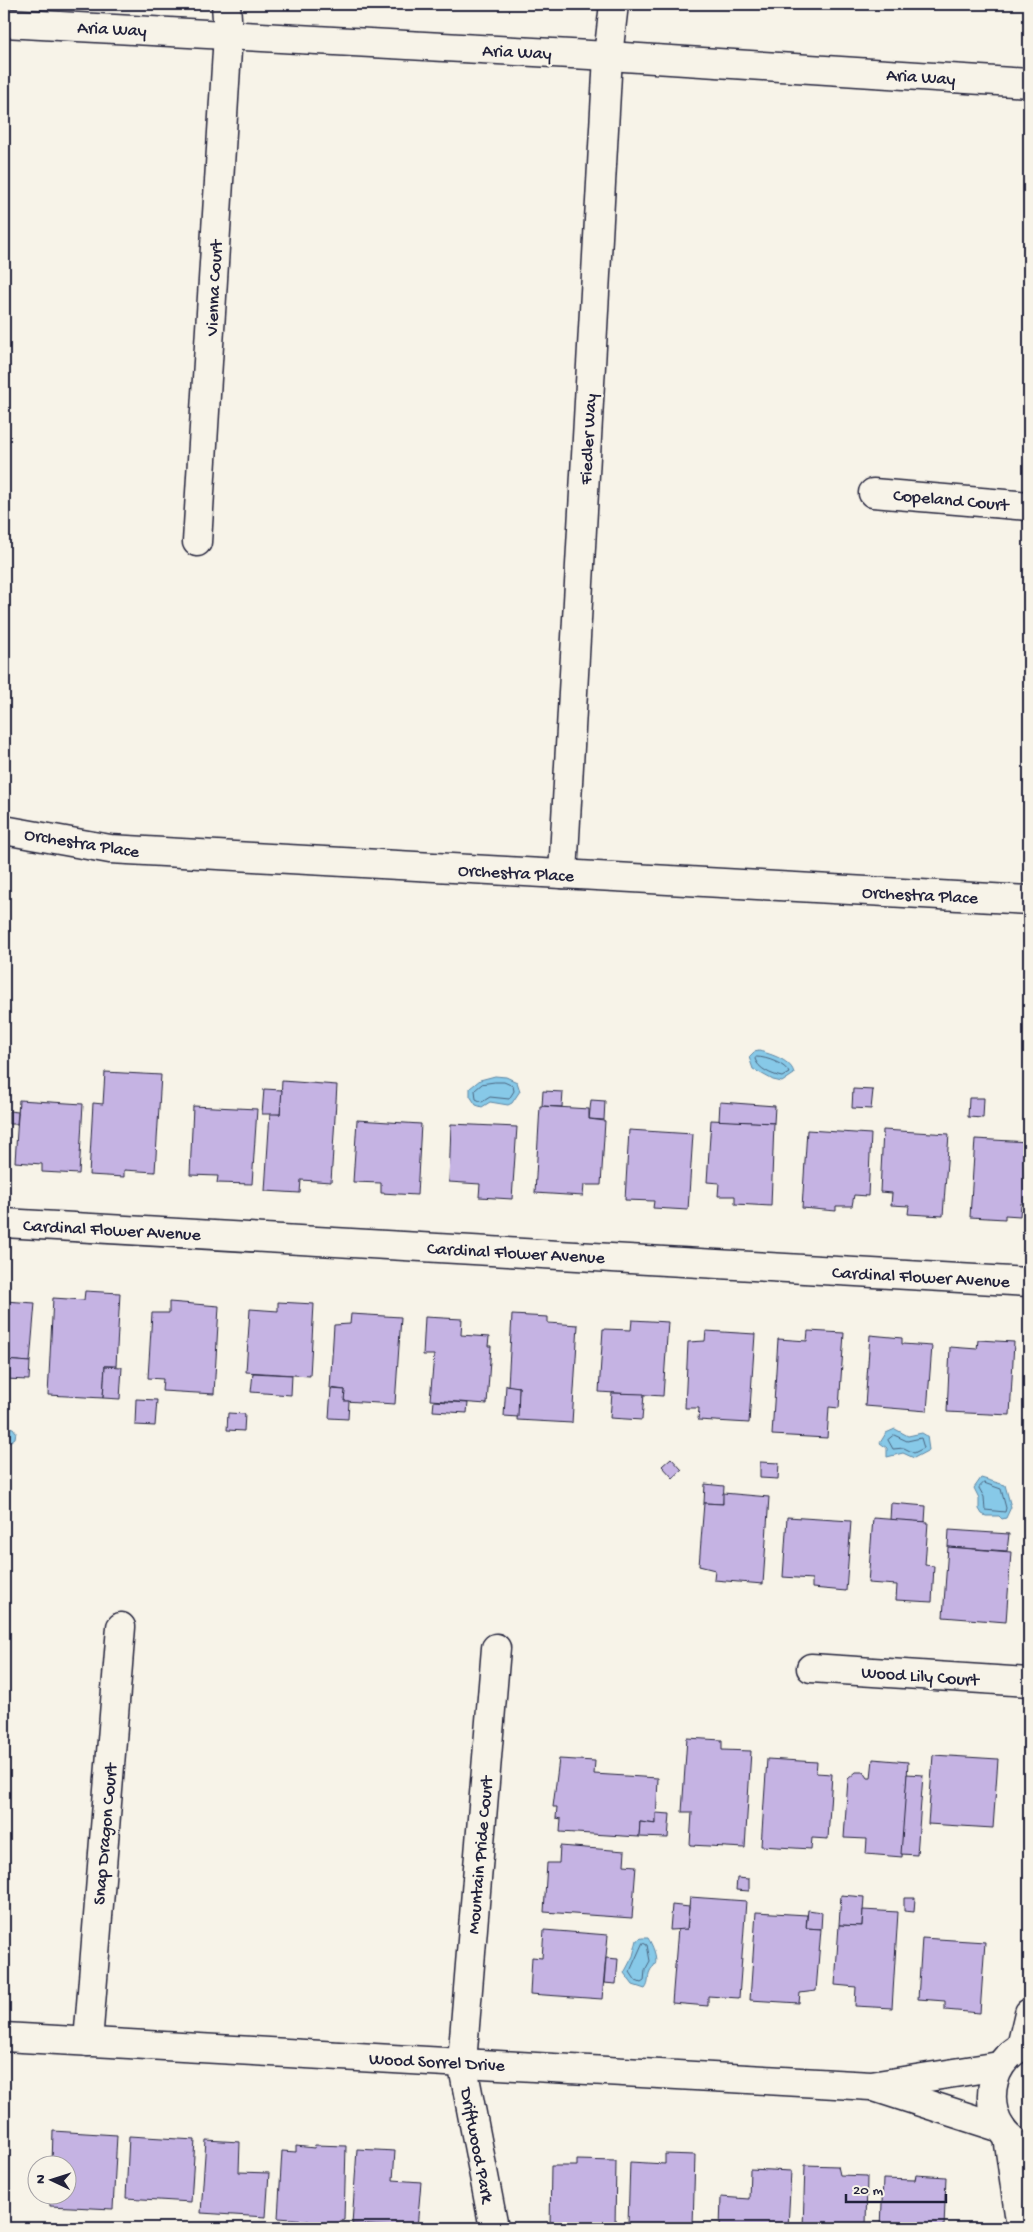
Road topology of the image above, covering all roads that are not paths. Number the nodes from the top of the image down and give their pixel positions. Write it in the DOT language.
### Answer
graph roads {
  1 [pos="226,4"];
  2 [pos="614,4"];
  3 [pos="4,22"];
  4 [pos="228,34"];
  5 [pos="608,56"];
  6 [pos="1029,83"];
  7 [pos="873,493"];
  8 [pos="1029,506"];
  9 [pos="197,542"];
  10 [pos="4,830"];
  11 [pos="563,874"];
  12 [pos="1029,900"];
  13 [pos="4,1223"];
  14 [pos="1029,1282"];
  15 [pos="121,1627"];
  16 [pos="496,1648"];
  17 [pos="810,1668"];
  18 [pos="1029,1682"];
  19 [pos="1029,2013"];
  20 [pos="4,2038"];
  21 [pos="88,2042"];
  22 [pos="1025,2045"];
  23 [pos="462,2062"];
  24 [pos="999,2066"];
  25 [pos="871,2086"];
  26 [pos="1013,2138"];
  27 [pos="494,2228"];
  28 [pos="1021,2228"];
  1 -- 4 [label="street, Vienna Court"];
  2 -- 5 [label="street, Fiedler Way"];
  3 -- 4 [label="street, Aria Way"];
  4 -- 5 [label="street, Aria Way"];
  4 -- 9 [label="street, Vienna Court"];
  5 -- 6 [label="street, Aria Way"];
  5 -- 11 [label="street, Fiedler Way"];
  7 -- 8 [label="street, Copeland Court"];
  10 -- 11 [label="street, Orchestra Place"];
  11 -- 12 [label="street, Orchestra Place"];
  13 -- 14 [label="street, Cardinal Flower Avenue"];
  15 -- 21 [label="street, Snap Dragon Court"];
  16 -- 23 [label="street, Mountain Pride Court"];
  17 -- 18 [label="street, Wood Lily Court"];
  19 -- 22 [label="street"];
  20 -- 21 [label="street, Wood Sorrel Drive"];
  21 -- 23 [label="street, Wood Sorrel Drive"];
  22 -- 24 [label="street"];
  23 -- 25 [label="street, Wood Sorrel Drive"];
  23 -- 27 [label="street, Driftwood Park"];
  24 -- 25 [label="street, Wood Sorrel Drive"];
  24 -- 26 [label="street"];
  25 -- 26 [label="street, Wood Sorrel Drive"];
  26 -- 28 [label="street"];
}
